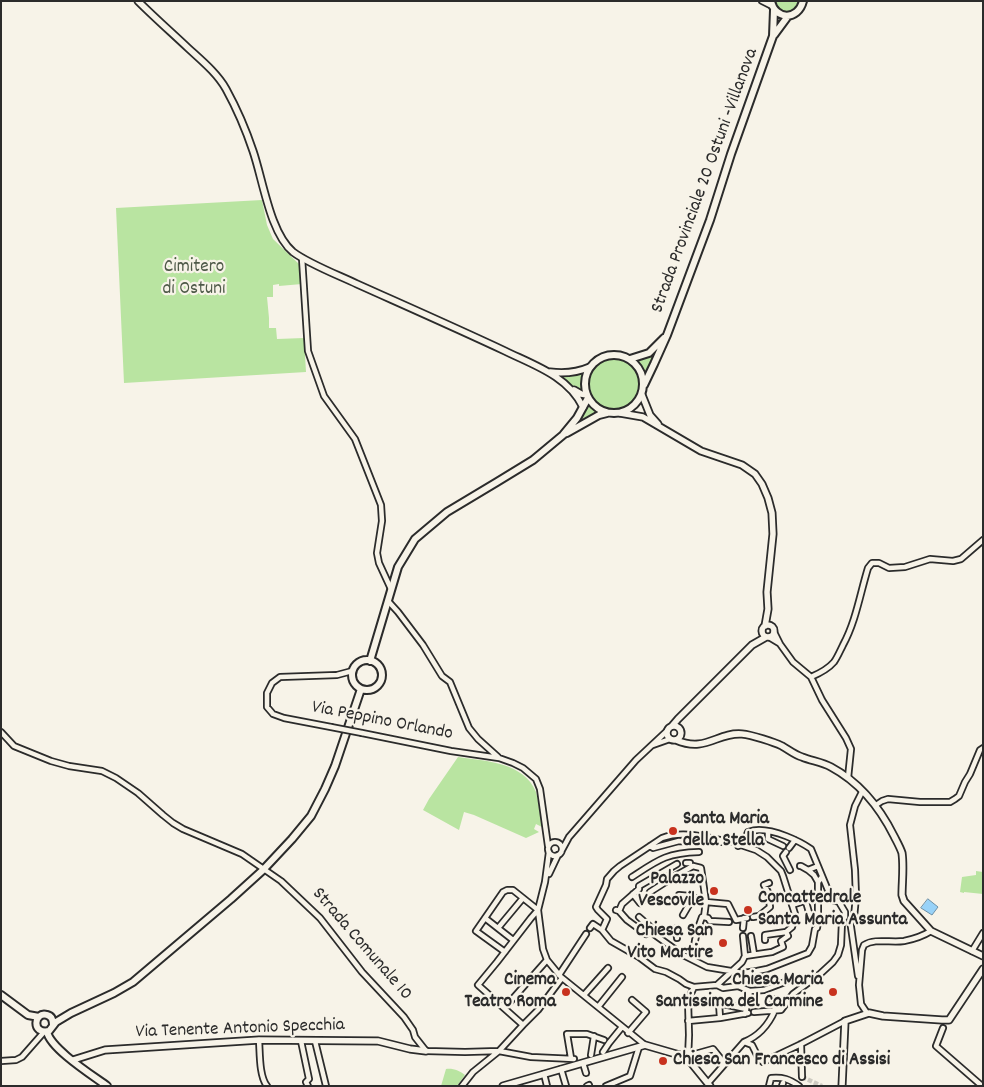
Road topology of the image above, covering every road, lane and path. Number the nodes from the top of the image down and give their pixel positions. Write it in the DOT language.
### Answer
graph roads {
  1 [pos="138,1"];
  2 [pos="762,1"];
  3 [pos="803,1"];
  4 [pos="772,6"];
  5 [pos="788,16"];
  6 [pos="773,36"];
  7 [pos="302,258"];
  8 [pos="666,335"];
  9 [pos="630,360"];
  10 [pos="590,367"];
  11 [pos="548,372"];
  12 [pos="644,385"];
  13 [pos="570,388"];
  14 [pos="642,395"];
  15 [pos="587,396"];
  16 [pos="583,407"];
  17 [pos="607,413"];
  18 [pos="620,413"];
  19 [pos="663,429"];
  20 [pos="563,435"];
  21 [pos="983,540"];
  22 [pos="391,589"];
  23 [pos="388,601"];
  24 [pos="768,609"];
  25 [pos="774,630"];
  26 [pos="766,633"];
  27 [pos="780,644"];
  28 [pos="370,661"];
  29 [pos="352,671"];
  30 [pos="811,677"];
  31 [pos="360,689"];
  32 [pos="683,715"];
  33 [pos="669,728"];
  34 [pos="681,731"];
  35 [pos="1,732"];
  36 [pos="673,740"];
  37 [pos="692,744"];
  38 [pos="650,747"];
  39 [pos="983,748"];
  40 [pos="499,758"];
  41 [pos="848,778"];
  42 [pos="862,792"];
  43 [pos="876,805"];
  44 [pos="768,831"];
  45 [pos="569,837"];
  46 [pos="795,840"];
  47 [pos="692,842"];
  48 [pos="553,843"];
  49 [pos="650,846"];
  50 [pos="738,846"];
  51 [pos="783,846"];
  52 [pos="790,848"];
  53 [pos="562,850"];
  54 [pos="549,852"];
  55 [pos="699,852"];
  56 [pos="786,852"];
  57 [pos="558,855"];
  58 [pos="676,864"];
  59 [pos="800,866"];
  60 [pos="818,866"];
  61 [pos="263,870"];
  62 [pos="808,870"];
  63 [pos="783,875"];
  64 [pos="632,877"];
  65 [pos="820,880"];
  66 [pos="545,882"];
  67 [pos="769,883"];
  68 [pos="650,892"];
  69 [pos="633,894"];
  70 [pos="680,895"];
  71 [pos="813,896"];
  72 [pos="523,898"];
  73 [pos="646,898"];
  74 [pos="693,898"];
  75 [pos="706,902"];
  76 [pos="803,902"];
  77 [pos="792,905"];
  78 [pos="538,910"];
  79 [pos="845,914"];
  80 [pos="683,915"];
  81 [pos="810,916"];
  82 [pos="639,917"];
  83 [pos="704,917"];
  84 [pos="753,917"];
  85 [pos="485,918"];
  86 [pos="850,920"];
  87 [pos="729,922"];
  88 [pos="592,926"];
  89 [pos="498,928"];
  90 [pos="743,928"];
  91 [pos="675,929"];
  92 [pos="602,930"];
  93 [pos="931,931"];
  94 [pos="786,932"];
  95 [pos="983,933"];
  96 [pos="586,934"];
  97 [pos="646,934"];
  98 [pos="743,936"];
  99 [pos="752,936"];
  100 [pos="677,938"];
  101 [pos="765,938"];
  102 [pos="513,940"];
  103 [pos="972,951"];
  104 [pos="504,952"];
  105 [pos="694,954"];
  106 [pos="754,954"];
  107 [pos="745,956"];
  108 [pos="983,956"];
  109 [pos="546,960"];
  110 [pos="608,968"];
  111 [pos="983,969"];
  112 [pos="733,971"];
  113 [pos="560,976"];
  114 [pos="622,977"];
  115 [pos="785,982"];
  116 [pos="717,985"];
  117 [pos="859,985"];
  118 [pos="694,988"];
  119 [pos="750,991"];
  120 [pos="1,995"];
  121 [pos="584,995"];
  122 [pos="773,999"];
  123 [pos="632,1000"];
  124 [pos="508,1004"];
  125 [pos="13,1005"];
  126 [pos="598,1007"];
  127 [pos="776,1010"];
  128 [pos="746,1012"];
  129 [pos="754,1012"];
  130 [pos="71,1013"];
  131 [pos="867,1013"];
  132 [pos="50,1016"];
  133 [pos="39,1017"];
  134 [pos="720,1018"];
  135 [pos="688,1021"];
  136 [pos="844,1021"];
  137 [pos="523,1025"];
  138 [pos="37,1026"];
  139 [pos="622,1027"];
  140 [pos="943,1028"];
  141 [pos="49,1029"];
  142 [pos="628,1033"];
  143 [pos="594,1036"];
  144 [pos="259,1040"];
  145 [pos="604,1040"];
  146 [pos="301,1041"];
  147 [pos="315,1041"];
  148 [pos="744,1042"];
  149 [pos="802,1044"];
  150 [pos="642,1046"];
  151 [pos="426,1051"];
  152 [pos="499,1051"];
  153 [pos="603,1052"];
  154 [pos="591,1055"];
  155 [pos="688,1058"];
  156 [pos="1,1060"];
  157 [pos="73,1060"];
  158 [pos="583,1063"];
  159 [pos="725,1064"];
  160 [pos="561,1069"];
  161 [pos="586,1073"];
  162 [pos="544,1074"];
  163 [pos="802,1077"];
  164 [pos="527,1082"];
  165 [pos="709,1084"];
  166 [pos="977,1084"];
  167 [pos="107,1086"];
  168 [pos="267,1086"];
  169 [pos="308,1086"];
  170 [pos="326,1086"];
  171 [pos="462,1086"];
  172 [pos="503,1086"];
  173 [pos="547,1086"];
  174 [pos="566,1086"];
  175 [pos="606,1086"];
  176 [pos="769,1086"];
  177 [pos="799,1086"];
  178 [pos="842,1086"];
  179 [pos="982,1086"];
  1 -- 7 [label="street"];
  2 -- 4 [label="street"];
  3 -- 5 [label="main road, Strada Provinciale 20 Ostuni -Villanova"];
  4 -- 5 [label="main road"];
  4 -- 6 [label="main road, Strada Provinciale 20 Ostuni -Villanova"];
  5 -- 6 [label="main road, Strada Provinciale 20 Ostuni -Villanova"];
  6 -- 8 [label="main road, Strada Provinciale 20 Ostuni -Villanova"];
  7 -- 11 [label="street"];
  7 -- 22 [label="street"];
  8 -- 9 [label="main road"];
  8 -- 12 [label="main road, Strada Provinciale 20 Ostuni -Villanova"];
  9 -- 10 [label="main road"];
  9 -- 12 [label="main road"];
  10 -- 11 [label="street"];
  10 -- 15 [label="main road"];
  11 -- 13 [label="street"];
  12 -- 14 [label="main road"];
  13 -- 15 [label="street"];
  13 -- 16 [label="street"];
  14 -- 18 [label="main road"];
  14 -- 19 [label="street"];
  15 -- 16 [label="main road"];
  15 -- 17 [label="main road"];
  16 -- 20 [label="main road"];
  17 -- 18 [label="main road"];
  17 -- 20 [label="main road"];
  18 -- 19 [label="street"];
  19 -- 24 [label="street"];
  20 -- 22 [label="main road"];
  21 -- 30 [label="street"];
  22 -- 23 [label="main road"];
  23 -- 28 [label="main road"];
  23 -- 40 [label="street"];
  24 -- 25 [label="street"];
  24 -- 26 [label="street"];
  25 -- 26 [label="street"];
  25 -- 26 [label="street"];
  25 -- 27 [label="street"];
  26 -- 27 [label="street"];
  26 -- 32 [label="street"];
  27 -- 30 [label="street"];
  28 -- 29 [label="main road"];
  28 -- 31 [label="main road"];
  29 -- 31 [label="main road"];
  29 -- 40 [label="street, Via Peppino Orlando, bridge"];
  30 -- 41 [label="street"];
  31 -- 61 [label="main road"];
  32 -- 33 [label="street"];
  32 -- 34 [label="street"];
  33 -- 34 [label="street"];
  33 -- 36 [label="street"];
  33 -- 38 [label="street"];
  34 -- 36 [label="street"];
  34 -- 37 [label="street"];
  35 -- 61 [label="street, Strada Comunale 10"];
  36 -- 37 [label="street"];
  36 -- 38 [label="street"];
  37 -- 41 [label="street"];
  38 -- 45 [label="street"];
  39 -- 43 [label="street"];
  40 -- 48 [label="street, Via Peppino Orlando"];
  41 -- 42 [label="street"];
  42 -- 43 [label="street"];
  42 -- 86 [label="street"];
  43 -- 93 [label="street"];
  44 -- 46 [label="street"];
  44 -- 49 [label="street"];
  44 -- 51 [label="street"];
  45 -- 48 [label="street"];
  45 -- 53 [label="street"];
  46 -- 52 [label="street"];
  46 -- 60 [label="street"];
  47 -- 49 [label="street"];
  48 -- 53 [label="street"];
  48 -- 54 [label="street"];
  49 -- 92 [label="street"];
  50 -- 63 [label="street"];
  53 -- 57 [label="street"];
  54 -- 57 [label="street"];
  54 -- 66 [label="street"];
  55 -- 64 [label="street"];
  56 -- 63 [label="street"];
  57 -- 66 [label="street"];
  58 -- 69 [label="street"];
  59 -- 62 [label="street"];
  60 -- 62 [label="street"];
  60 -- 65 [label="street"];
  61 -- 130 [label="main road"];
  61 -- 151 [label="street, Strada Comunale 10"];
  62 -- 65 [label="street"];
  63 -- 77 [label="street"];
  65 -- 79 [label="street"];
  65 -- 112 [label="street"];
  66 -- 78 [label="street"];
  67 -- 84 [label="street"];
  68 -- 75 [label="street"];
  69 -- 73 [label="street"];
  69 -- 97 [label="street"];
  70 -- 74 [label="street"];
  71 -- 76 [label="street"];
  72 -- 78 [label="street"];
  72 -- 85 [label="street"];
  72 -- 89 [label="street"];
  74 -- 75 [label="street"];
  74 -- 80 [label="street"];
  75 -- 83 [label="street"];
  75 -- 90 [label="street"];
  76 -- 77 [label="street"];
  76 -- 81 [label="street"];
  77 -- 94 [label="street"];
  78 -- 102 [label="street"];
  78 -- 109 [label="street"];
  79 -- 86 [label="street"];
  79 -- 127 [label="street"];
  82 -- 112 [label="street"];
  83 -- 87 [label="street"];
  83 -- 105 [label="street"];
  85 -- 89 [label="street"];
  85 -- 104 [label="street"];
  86 -- 117 [label="street"];
  88 -- 92 [label="street"];
  89 -- 102 [label="street"];
  91 -- 100 [label="street"];
  92 -- 118 [label="street"];
  93 -- 103 [label="street"];
  93 -- 117 [label="street"];
  94 -- 101 [label="street"];
  94 -- 106 [label="street"];
  95 -- 103 [label="street"];
  96 -- 113 [label="street"];
  98 -- 107 [label="street"];
  99 -- 106 [label="street"];
  102 -- 104 [label="street"];
  103 -- 108 [label="street"];
  104 -- 137 [label="street"];
  106 -- 107 [label="street"];
  107 -- 112 [label="street"];
  109 -- 113 [label="street"];
  109 -- 124 [label="street"];
  110 -- 121 [label="street"];
  111 -- 131 [label="street"];
  112 -- 116 [label="street"];
  113 -- 121 [label="street"];
  113 -- 137 [label="street"];
  114 -- 126 [label="street"];
  115 -- 119 [label="street"];
  116 -- 118 [label="street"];
  116 -- 119 [label="street"];
  117 -- 131 [label="street"];
  118 -- 135 [label="street"];
  119 -- 128 [label="street"];
  120 -- 125 [label="main road"];
  121 -- 126 [label="street"];
  122 -- 127 [label="street"];
  123 -- 142 [label="street"];
  125 -- 133 [label="main road"];
  125 -- 138 [label="main road"];
  126 -- 139 [label="street"];
  127 -- 129 [label="street"];
  127 -- 148 [label="street"];
  128 -- 134 [label="street"];
  128 -- 134 [label="street"];
  130 -- 132 [label="main road"];
  130 -- 141 [label="main road"];
  131 -- 136 [label="street"];
  132 -- 133 [label="main road"];
  132 -- 141 [label="main road"];
  133 -- 138 [label="main road"];
  134 -- 135 [label="street"];
  135 -- 155 [label="street"];
  136 -- 149 [label="street"];
  136 -- 178 [label="street"];
  137 -- 152 [label="street"];
  138 -- 141 [label="main road"];
  139 -- 142 [label="street"];
  139 -- 153 [label="street"];
  140 -- 166 [label="street"];
  141 -- 156 [label="street"];
  141 -- 157 [label="main road"];
  142 -- 150 [label="street"];
  143 -- 145 [label="street"];
  143 -- 152 [label="street, Via Tenente Antonio Specchia"];
  143 -- 154 [label="street"];
  144 -- 146 [label="street, Via Tenente Antonio Specchia"];
  144 -- 157 [label="street, Via Tenente Antonio Specchia"];
  144 -- 168 [label="street"];
  146 -- 147 [label="street, Via Tenente Antonio Specchia"];
  146 -- 169 [label="street"];
  147 -- 151 [label="street, Via Tenente Antonio Specchia"];
  147 -- 170 [label="street"];
  148 -- 149 [label="street"];
  148 -- 159 [label="street"];
  149 -- 163 [label="street"];
  150 -- 155 [label="street"];
  150 -- 158 [label="street"];
  150 -- 175 [label="street"];
  151 -- 152 [label="street, Via Tenente Antonio Specchia"];
  152 -- 171 [label="street"];
  155 -- 159 [label="street"];
  155 -- 165 [label="street"];
  157 -- 167 [label="main road"];
  158 -- 160 [label="street"];
  158 -- 161 [label="street"];
  159 -- 165 [label="street"];
  160 -- 162 [label="street"];
  160 -- 174 [label="street"];
  162 -- 164 [label="street"];
  162 -- 173 [label="street"];
  164 -- 172 [label="street"];
  166 -- 179 [label="street"];
  176 -- 177 [label="street"];
}
